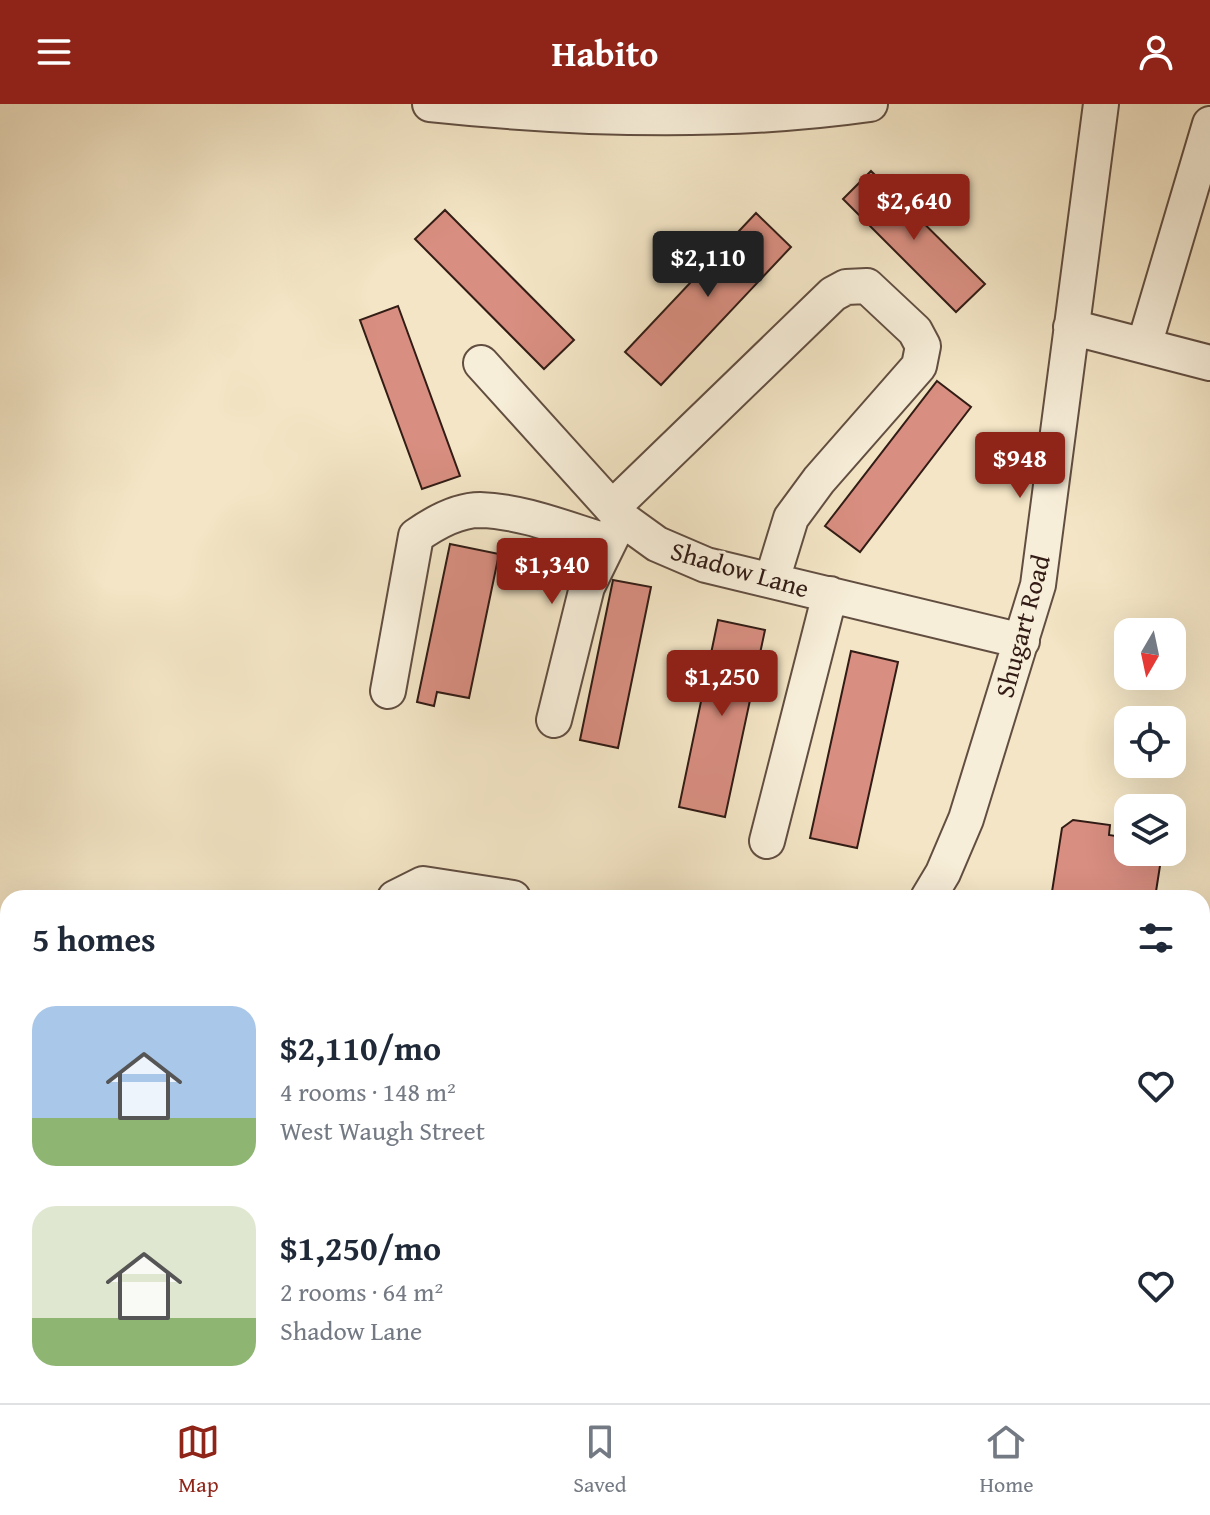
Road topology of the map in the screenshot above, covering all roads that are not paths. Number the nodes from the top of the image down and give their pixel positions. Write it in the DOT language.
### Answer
graph roads {
  1 [pos="430,104"];
  2 [pos="870,104"];
  3 [pos="1101,104"];
  4 [pos="815,107"];
  5 [pos="1210,124"];
  6 [pos="1071,327"];
  7 [pos="1144,346"];
  8 [pos="481,363"];
  9 [pos="1210,363"];
  10 [pos="614,523"];
  11 [pos="772,580"];
  12 [pos="830,594"];
  13 [pos="1022,641"];
  14 [pos="388,691"];
  15 [pos="554,720"];
  16 [pos="767,841"];
  17 [pos="411,890"];
  18 [pos="462,890"];
  19 [pos="933,890"];
  1 -- 4 [label="street"];
  2 -- 4 [label="street"];
  3 -- 6 [label="street, Shugart Road"];
  5 -- 7 [label="street"];
  6 -- 7 [label="street"];
  6 -- 13 [label="street, Shugart Road"];
  7 -- 9 [label="street"];
  8 -- 10 [label="street, Shadow Lane"];
  10 -- 11 [label="street, Shadow Lane"];
  10 -- 11 [label="street"];
  10 -- 14 [label="street"];
  10 -- 15 [label="street"];
  11 -- 12 [label="street, Shadow Lane"];
  12 -- 13 [label="street, Shadow Lane"];
  12 -- 16 [label="street"];
  13 -- 19 [label="street, Shugart Road"];
  17 -- 18 [label="street"];
}
